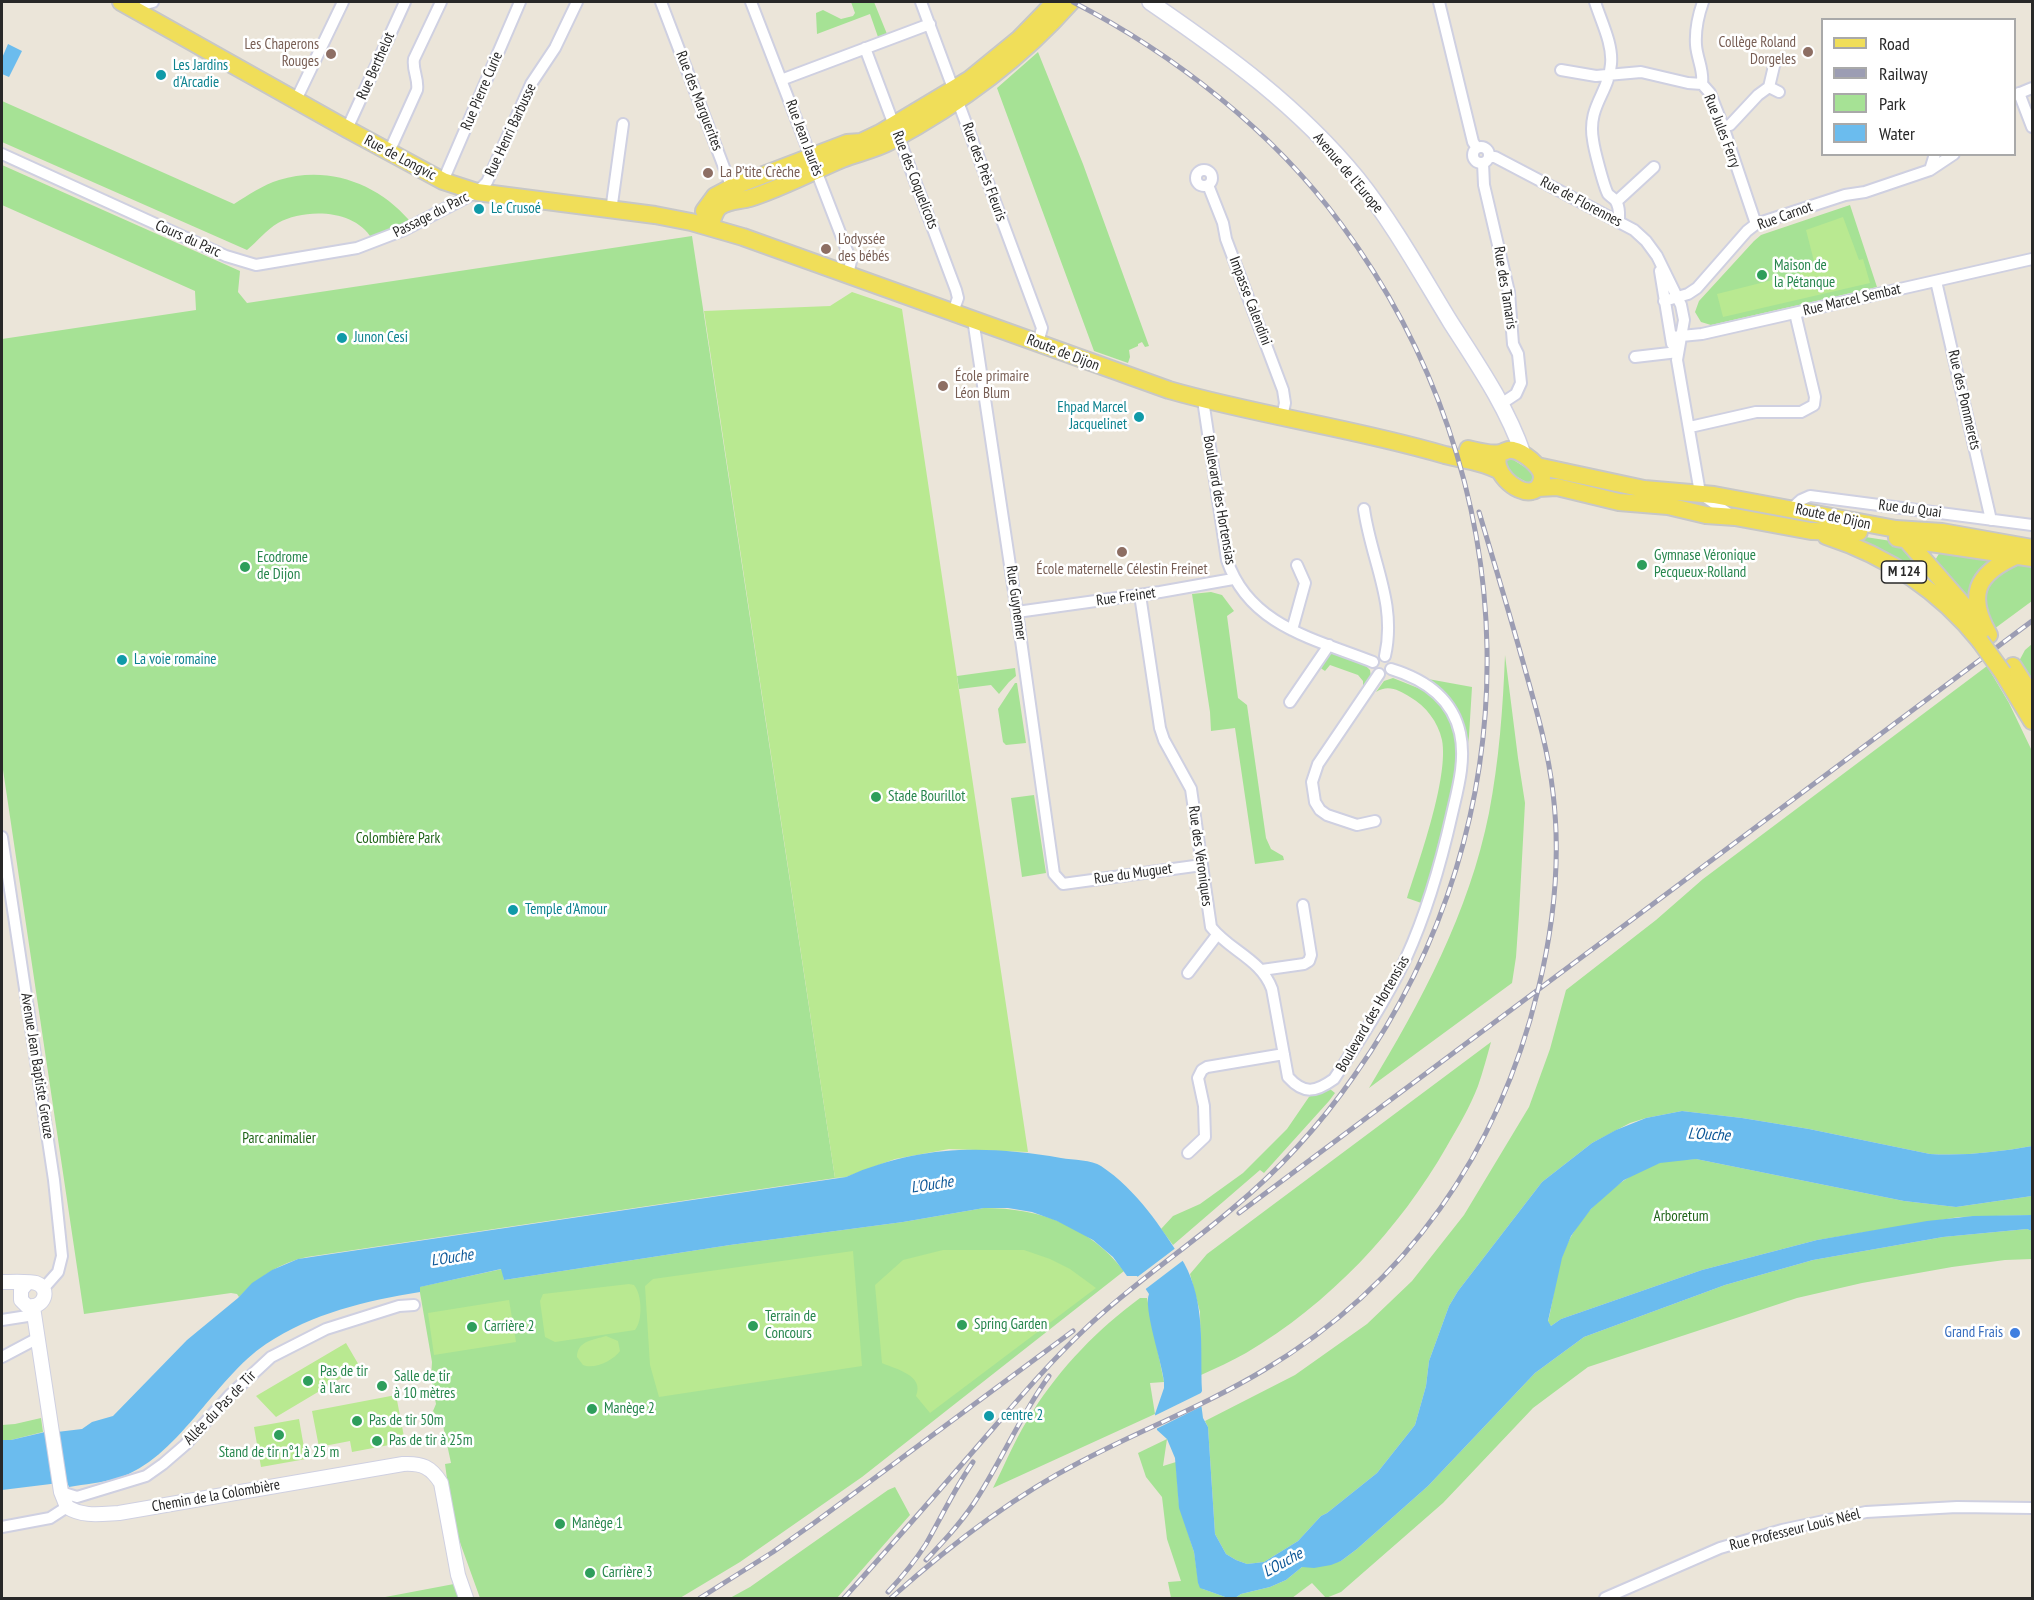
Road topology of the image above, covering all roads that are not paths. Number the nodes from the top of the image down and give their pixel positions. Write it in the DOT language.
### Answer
graph roads {
  1 [pos="121,2"];
  2 [pos="153,2"];
  3 [pos="343,2"];
  4 [pos="405,2"];
  5 [pos="441,2"];
  6 [pos="520,2"];
  7 [pos="576,2"];
  8 [pos="661,2"];
  9 [pos="751,2"];
  10 [pos="921,2"];
  11 [pos="1055,2"];
  12 [pos="1071,2"];
  13 [pos="1150,2"];
  14 [pos="1439,2"];
  15 [pos="1595,2"];
  16 [pos="1703,2"];
  17 [pos="139,12"];
  18 [pos="930,24"];
  19 [pos="865,48"];
  20 [pos="1774,66"];
  21 [pos="1561,70"];
  22 [pos="1609,75"];
  23 [pos="781,80"];
  24 [pos="1702,84"];
  25 [pos="2032,88"];
  26 [pos="2017,94"];
  27 [pos="956,96"];
  28 [pos="296,100"];
  29 [pos="623,124"];
  30 [pos="1724,126"];
  31 [pos="2032,127"];
  32 [pos="347,129"];
  33 [pos="896,131"];
  34 [pos="389,152"];
  35 [pos="2,154"];
  36 [pos="1934,156"];
  37 [pos="1951,156"];
  38 [pos="1486,160"];
  39 [pos="814,164"];
  40 [pos="1654,167"];
  41 [pos="1930,170"];
  42 [pos="443,181"];
  43 [pos="1208,185"];
  44 [pos="477,192"];
  45 [pos="734,194"];
  46 [pos="1613,198"];
  47 [pos="1596,209"];
  48 [pos="611,211"];
  49 [pos="1619,222"];
  50 [pos="1756,224"];
  51 [pos="705,226"];
  52 [pos="385,238"];
  53 [pos="2032,259"];
  54 [pos="1660,265"];
  55 [pos="848,275"];
  56 [pos="1936,281"];
  57 [pos="1676,298"];
  58 [pos="1664,301"];
  59 [pos="953,312"];
  60 [pos="1795,313"];
  61 [pos="973,319"];
  62 [pos="1682,336"];
  63 [pos="1671,338"];
  64 [pos="1038,343"];
  65 [pos="1676,354"];
  66 [pos="1635,357"];
  67 [pos="1203,400"];
  68 [pos="1501,404"];
  69 [pos="1282,417"];
  70 [pos="1510,424"];
  71 [pos="1690,427"];
  72 [pos="1425,448"];
  73 [pos="1502,452"];
  74 [pos="1522,454"];
  75 [pos="1537,466"];
  76 [pos="1498,470"];
  77 [pos="1538,488"];
  78 [pos="1700,493"];
  79 [pos="1668,506"];
  80 [pos="1792,508"];
  81 [pos="1364,509"];
  82 [pos="1735,517"];
  83 [pos="1991,520"];
  84 [pos="2032,525"];
  85 [pos="1810,531"];
  86 [pos="1901,535"];
  87 [pos="1967,536"];
  88 [pos="1942,545"];
  89 [pos="2032,548"];
  90 [pos="2024,557"];
  91 [pos="1297,565"];
  92 [pos="1929,566"];
  93 [pos="1233,579"];
  94 [pos="1140,595"];
  95 [pos="1941,599"];
  96 [pos="1017,612"];
  97 [pos="1292,630"];
  98 [pos="1985,638"];
  99 [pos="1329,645"];
  100 [pos="1385,656"];
  101 [pos="1373,662"];
  102 [pos="1391,669"];
  103 [pos="2008,669"];
  104 [pos="1379,674"];
  105 [pos="2032,696"];
  106 [pos="1290,702"];
  107 [pos="2032,721"];
  108 [pos="1375,821"];
  109 [pos="2,837"];
  110 [pos="1202,865"];
  111 [pos="1064,884"];
  112 [pos="1303,905"];
  113 [pos="1217,935"];
  114 [pos="1262,970"];
  115 [pos="1188,973"];
  116 [pos="1284,1054"];
  117 [pos="1188,1154"];
  118 [pos="2,1282"];
  119 [pos="23,1288"];
  120 [pos="43,1289"];
  121 [pos="414,1305"];
  122 [pos="34,1311"];
  123 [pos="2,1320"];
  124 [pos="38,1338"];
  125 [pos="2,1357"];
  126 [pos="61,1492"];
  127 [pos="67,1507"];
  128 [pos="2032,1508"];
  129 [pos="2,1527"];
  130 [pos="466,1599"];
  131 [pos="1605,1599"];
  1 -- 17 [label="main road, Rue de Longvic"];
  2 -- 17 [label="street"];
  3 -- 28 [label="street"];
  4 -- 32 [label="street, Rue Berthelot"];
  5 -- 34 [label="street"];
  6 -- 42 [label="street, Rue Pierre Curie"];
  7 -- 44 [label="street, Rue Henri Barbusse"];
  8 -- 45 [label="street, Rue des Marguerites"];
  9 -- 23 [label="street, Rue Jean Jaurès"];
  10 -- 18 [label="street, Rue des Près Fleuris"];
  11 -- 27 [label="main road"];
  12 -- 27 [label="main road"];
  13 -- 68 [label="main road, Avenue de l'Europe"];
  14 -- 38 [label="street, Rue de Florennes"];
  15 -- 22 [label="street"];
  16 -- 24 [label="street, Rue Jules Ferry"];
  17 -- 28 [label="main road, Rue de Longvic"];
  18 -- 19 [label="street"];
  18 -- 27 [label="street, Rue des Près Fleuris"];
  19 -- 23 [label="street"];
  19 -- 33 [label="street, Rue des Coquelicots"];
  20 -- 30 [label="street"];
  21 -- 22 [label="street"];
  22 -- 24 [label="street"];
  22 -- 46 [label="street"];
  23 -- 39 [label="street, Rue Jean Jaurès"];
  24 -- 30 [label="street, Rue Jules Ferry"];
  25 -- 26 [label="street"];
  26 -- 31 [label="street"];
  27 -- 33 [label="main road"];
  27 -- 64 [label="street, Rue des Près Fleuris"];
  28 -- 32 [label="main road, Rue de Longvic"];
  29 -- 48 [label="street"];
  30 -- 50 [label="street, Rue Jules Ferry"];
  32 -- 34 [label="main road, Rue de Longvic"];
  33 -- 39 [label="main road"];
  33 -- 59 [label="street, Rue des Coquelicots"];
  34 -- 42 [label="main road, Rue de Longvic"];
  35 -- 52 [label="street, Cours du Parc"];
  36 -- 41 [label="street"];
  37 -- 41 [label="street, Rue Carnot"];
  38 -- 47 [label="street, Rue de Florennes"];
  38 -- 68 [label="street, Rue des Tamaris"];
  39 -- 45 [label="main road"];
  39 -- 55 [label="street, Rue Jean Jaurès"];
  40 -- 46 [label="street"];
  41 -- 50 [label="street, Rue Carnot"];
  42 -- 44 [label="main road, Rue de Longvic"];
  43 -- 69 [label="street, Impasse Calendini"];
  44 -- 48 [label="main road, Rue de Longvic"];
  44 -- 52 [label="street, Passage du Parc"];
  45 -- 51 [label="main road"];
  46 -- 47 [label="street"];
  46 -- 49 [label="street"];
  47 -- 49 [label="street, Rue de Florennes"];
  48 -- 51 [label="main road, Rue de Longvic"];
  49 -- 54 [label="street, Rue de Florennes"];
  50 -- 57 [label="street, Rue Carnot"];
  51 -- 55 [label="main road, Route de Dijon"];
  53 -- 56 [label="street, Rue Marcel Sembat"];
  54 -- 57 [label="street, Rue de Florennes"];
  54 -- 58 [label="street, Rue de Florennes"];
  55 -- 59 [label="main road, Route de Dijon"];
  56 -- 60 [label="street, Rue Marcel Sembat"];
  56 -- 83 [label="street, Rue des Pommerets"];
  57 -- 58 [label="street, Rue Carnot"];
  57 -- 62 [label="street, Rue de Florennes"];
  58 -- 63 [label="street, Rue de Florennes"];
  59 -- 61 [label="main road, Route de Dijon"];
  60 -- 62 [label="street, Rue Marcel Sembat"];
  60 -- 71 [label="street"];
  61 -- 64 [label="main road, Route de Dijon"];
  61 -- 96 [label="street, Rue Guynemer"];
  62 -- 63 [label="street, Rue Marcel Sembat"];
  62 -- 65 [label="street, Rue de Florennes"];
  63 -- 65 [label="street, Rue de Florennes"];
  64 -- 67 [label="main road, Route de Dijon"];
  65 -- 66 [label="street"];
  65 -- 71 [label="street, Rue de Florennes"];
  67 -- 69 [label="main road, Route de Dijon"];
  67 -- 93 [label="street, Boulevard des Hortensias"];
  68 -- 70 [label="main road, Avenue de l'Europe"];
  69 -- 72 [label="main road, Route de Dijon"];
  70 -- 73 [label="main road"];
  70 -- 74 [label="main road, Avenue de l'Europe"];
  71 -- 78 [label="street, Rue de Florennes"];
  72 -- 73 [label="main road, Route de Dijon"];
  72 -- 76 [label="main road, Route de Dijon"];
  73 -- 74 [label="main road"];
  73 -- 76 [label="main road"];
  74 -- 75 [label="main road"];
  75 -- 77 [label="main road"];
  75 -- 78 [label="main road, Route de Dijon"];
  76 -- 77 [label="main road"];
  77 -- 79 [label="main road, Route de Dijon"];
  78 -- 79 [label="street"];
  78 -- 80 [label="main road, Route de Dijon"];
  78 -- 82 [label="street, Route de Dijon"];
  79 -- 82 [label="main road, Route de Dijon"];
  80 -- 83 [label="street, Rue du Quai"];
  80 -- 86 [label="main road, Route de Dijon"];
  81 -- 100 [label="street"];
  82 -- 85 [label="main road, Route de Dijon"];
  83 -- 84 [label="street, Rue du Quai"];
  85 -- 86 [label="main road, Route de Dijon"];
  85 -- 95 [label="main road, M 124"];
  86 -- 87 [label="main road, Route de Dijon"];
  86 -- 88 [label="main road, Route de Dijon"];
  86 -- 92 [label="main road, M 124"];
  87 -- 88 [label="main road, Route de Dijon / M 124"];
  87 -- 89 [label="main road, Route de Dijon"];
  88 -- 90 [label="main road, Route de Dijon"];
  88 -- 92 [label="main road, M 124"];
  90 -- 98 [label="main road, M 124"];
  91 -- 97 [label="street"];
  92 -- 95 [label="main road, M 124"];
  92 -- 98 [label="main road, M 124"];
  93 -- 94 [label="street, Rue Freinet"];
  93 -- 97 [label="street, Boulevard des Hortensias"];
  94 -- 96 [label="street, Rue Freinet"];
  94 -- 110 [label="street, Rue des Véroniques"];
  95 -- 98 [label="main road, M 124"];
  96 -- 111 [label="street, Rue Guynemer"];
  97 -- 99 [label="street, Boulevard des Hortensias"];
  98 -- 103 [label="main road, M 124"];
  99 -- 101 [label="street, Boulevard des Hortensias"];
  99 -- 106 [label="street"];
  100 -- 101 [label="street"];
  100 -- 102 [label="street"];
  101 -- 104 [label="street"];
  102 -- 104 [label="street"];
  102 -- 116 [label="street, Boulevard des Hortensias"];
  103 -- 105 [label="main road, M 124"];
  103 -- 107 [label="main road, M 124"];
  104 -- 108 [label="street"];
  109 -- 120 [label="street, Avenue Jean Baptiste Greuze"];
  110 -- 111 [label="street, Rue du Muguet"];
  110 -- 113 [label="street, Rue des Véroniques"];
  112 -- 114 [label="street"];
  113 -- 114 [label="street"];
  113 -- 115 [label="street"];
  114 -- 116 [label="street"];
  116 -- 117 [label="street"];
  118 -- 119 [label="street"];
  119 -- 120 [label="street"];
  119 -- 122 [label="street"];
  120 -- 122 [label="street"];
  121 -- 126 [label="street, Allée du Pas de Tir"];
  122 -- 123 [label="street"];
  122 -- 124 [label="street"];
  124 -- 125 [label="street"];
  124 -- 126 [label="street"];
  126 -- 127 [label="street"];
  127 -- 129 [label="street"];
  127 -- 130 [label="street, Chemin de la Colombière"];
  128 -- 131 [label="street, Rue Professeur Louis Néel"];
}
